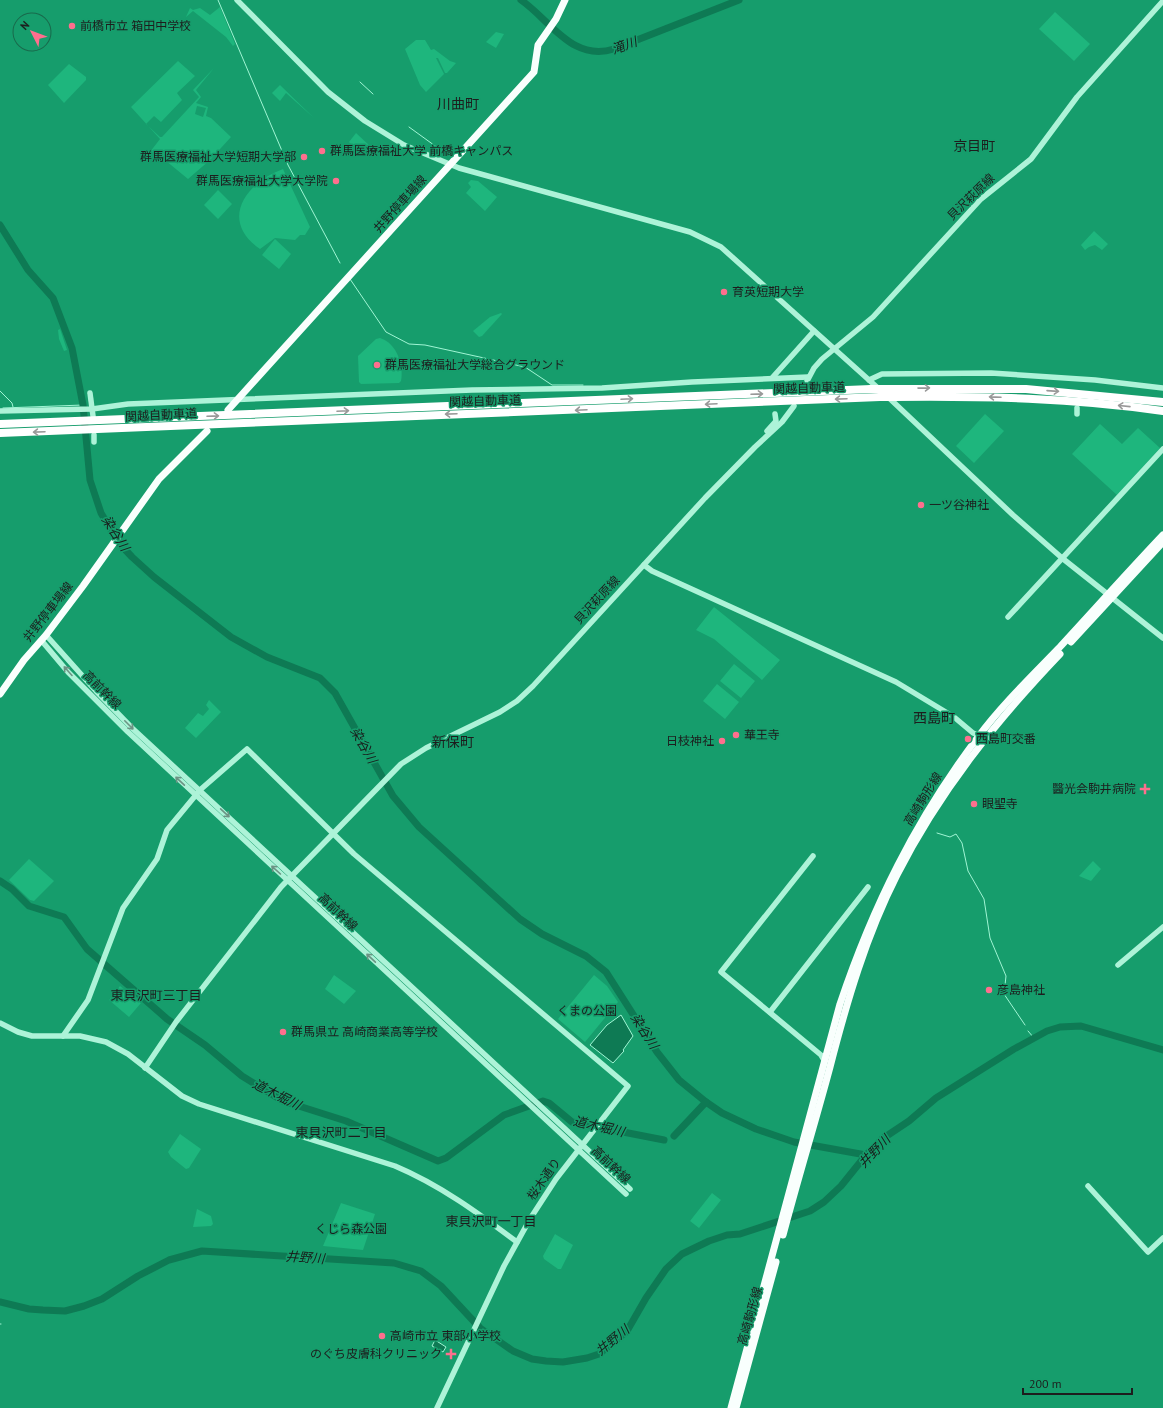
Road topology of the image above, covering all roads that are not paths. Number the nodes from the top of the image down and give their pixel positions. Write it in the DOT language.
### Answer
graph roads {
  1 [pos="237,0"];
  2 [pos="565,0"];
  3 [pos="1163,1"];
  4 [pos="450,165"];
  5 [pos="814,331"];
  6 [pos="834,350"];
  7 [pos="808,377"];
  8 [pos="772,378"];
  9 [pos="1080,379"];
  10 [pos="869,380"];
  11 [pos="805,385"];
  12 [pos="1079,386"];
  13 [pos="1163,388"];
  14 [pos="90,392"];
  15 [pos="238,400"];
  16 [pos="1163,402"];
  17 [pos="794,406"];
  18 [pos="91,409"];
  19 [pos="228,410"];
  20 [pos="0,411"];
  21 [pos="1163,411"];
  22 [pos="775,414"];
  23 [pos="0,424"];
  24 [pos="78,426"];
  25 [pos="92,426"];
  26 [pos="207,431"];
  27 [pos="0,433"];
  28 [pos="94,442"];
  29 [pos="755,447"];
  30 [pos="1163,449"];
  31 [pos="1163,535"];
  32 [pos="1163,542"];
  33 [pos="1062,558"];
  34 [pos="644,565"];
  35 [pos="1109,596"];
  36 [pos="1008,617"];
  37 [pos="43,637"];
  38 [pos="1163,638"];
  39 [pos="0,694"];
  40 [pos="982,736"];
  41 [pos="200,790"];
  42 [pos="196,795"];
  43 [pos="332,834"];
  44 [pos="813,856"];
  45 [pos="292,875"];
  46 [pos="287,880"];
  47 [pos="868,887"];
  48 [pos="1163,927"];
  49 [pos="1118,965"];
  50 [pos="770,1012"];
  51 [pos="0,1023"];
  52 [pos="63,1036"];
  53 [pos="824,1060"];
  54 [pos="145,1068"];
  55 [pos="807,1136"];
  56 [pos="581,1148"];
  57 [pos="1088,1186"];
  58 [pos="628,1191"];
  59 [pos="782,1230"];
  60 [pos="1163,1238"];
  61 [pos="517,1242"];
  62 [pos="437,1408"];
  63 [pos="731,1408"];
  64 [pos="736,1408"];
  1 -- 4 [label="street"];
  2 -- 4 [label="main road, 井野停車場線"];
  3 -- 6 [label="street, 貝沢萩原線"];
  4 -- 5 [label="street"];
  4 -- 15 [label="main road, 井野停車場線"];
  5 -- 6 [label="street"];
  5 -- 8 [label="street"];
  6 -- 7 [label="street, 貝沢萩原線"];
  6 -- 10 [label="street"];
  7 -- 8 [label="street"];
  7 -- 11 [label="street, 貝沢萩原線"];
  8 -- 15 [label="street"];
  9 -- 10 [label="street"];
  9 -- 12 [label="street"];
  9 -- 13 [label="street"];
  10 -- 33 [label="street"];
  14 -- 18 [label="street"];
  15 -- 18 [label="street"];
  15 -- 19 [label="main road, 井野停車場線"];
  25 -- 16 [label="highway, 関越自動車道, one-way, bridge"];
  17 -- 29 [label="street, 貝沢萩原線"];
  18 -- 20 [label="street"];
  18 -- 25 [label="street"];
  21 -- 25 [label="highway, 関越自動車道, one-way, bridge"];
  22 -- 29 [label="street"];
  23 -- 24 [label="highway"];
  24 -- 25 [label="highway"];
  24 -- 27 [label="highway, one-way"];
  25 -- 28 [label="street"];
  26 -- 37 [label="main road, 井野停車場線"];
  29 -- 34 [label="street, 貝沢萩原線"];
  30 -- 33 [label="street"];
  31 -- 35 [label="main road, 高崎駒形線"];
  32 -- 35 [label="main road, 高崎駒形線"];
  33 -- 35 [label="street"];
  33 -- 36 [label="street"];
  34 -- 40 [label="street"];
  34 -- 43 [label="street, 貝沢萩原線"];
  35 -- 38 [label="street"];
  35 -- 40 [label="main road, 高崎駒形線"];
  37 -- 39 [label="main road, 井野停車場線"];
  37 -- 41 [label="street, 高前幹線, one-way"];
  42 -- 37 [label="street, 高前幹線, one-way"];
  40 -- 53 [label="main road, 高崎駒形線"];
  40 -- 55 [label="main road, 高崎駒形線"];
  41 -- 42 [label="street"];
  41 -- 43 [label="street"];
  41 -- 45 [label="street, 高前幹線, one-way"];
  46 -- 42 [label="street, 高前幹線, one-way"];
  42 -- 52 [label="street"];
  43 -- 45 [label="street, 貝沢萩原線"];
  43 -- 56 [label="street, 桜木通り"];
  44 -- 50 [label="street"];
  45 -- 46 [label="street, 貝沢萩原線"];
  45 -- 56 [label="street, 高前幹線"];
  46 -- 54 [label="street, 貝沢萩原線"];
  56 -- 46 [label="street, 高前幹線, one-way"];
  47 -- 50 [label="street"];
  48 -- 49 [label="street"];
  50 -- 53 [label="street"];
  51 -- 52 [label="street"];
  52 -- 54 [label="street"];
  53 -- 55 [label="main road, 高崎駒形線"];
  54 -- 61 [label="street"];
  55 -- 59 [label="main road"];
  56 -- 58 [label="street, 高前幹線"];
  56 -- 61 [label="street, 桜木通り"];
  57 -- 60 [label="street"];
  59 -- 63 [label="main road, 高崎駒形線"];
  59 -- 64 [label="main road, 高崎駒形線"];
  61 -- 62 [label="street, 桜木通り"];
}
